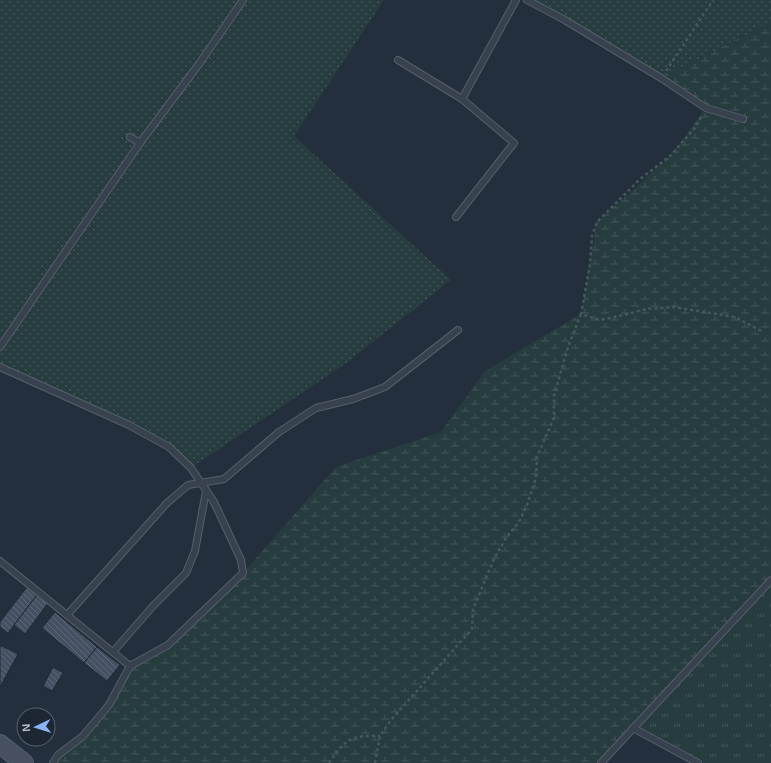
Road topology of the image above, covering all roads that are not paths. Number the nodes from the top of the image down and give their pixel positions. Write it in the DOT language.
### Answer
graph roads {
  1 [pos="243,0"];
  2 [pos="516,0"];
  3 [pos="527,0"];
  4 [pos="398,60"];
  5 [pos="462,100"];
  6 [pos="743,119"];
  7 [pos="130,137"];
  8 [pos="140,143"];
  9 [pos="456,217"];
  10 [pos="458,330"];
  11 [pos="0,347"];
  12 [pos="0,367"];
  13 [pos="201,483"];
  14 [pos="206,491"];
  15 [pos="0,561"];
  16 [pos="771,580"];
  17 [pos="67,614"];
  18 [pos="114,652"];
  19 [pos="130,666"];
  20 [pos="632,728"];
  21 [pos="0,744"];
  22 [pos="24,763"];
  23 [pos="53,763"];
  24 [pos="601,763"];
  25 [pos="698,763"];
  1 -- 8 [label="lane"];
  2 -- 5 [label="lane"];
  3 -- 6 [label="lane"];
  4 -- 5 [label="lane"];
  5 -- 9 [label="lane"];
  7 -- 8 [label="lane"];
  8 -- 11 [label="lane"];
  10 -- 13 [label="lane"];
  12 -- 13 [label="lane"];
  13 -- 14 [label="lane"];
  13 -- 17 [label="lane"];
  14 -- 18 [label="lane"];
  14 -- 19 [label="lane"];
  15 -- 17 [label="lane"];
  16 -- 20 [label="lane"];
  17 -- 18 [label="lane"];
  18 -- 19 [label="lane"];
  19 -- 23 [label="lane"];
  20 -- 24 [label="lane"];
  20 -- 25 [label="lane"];
  21 -- 22 [label="street"];
}
